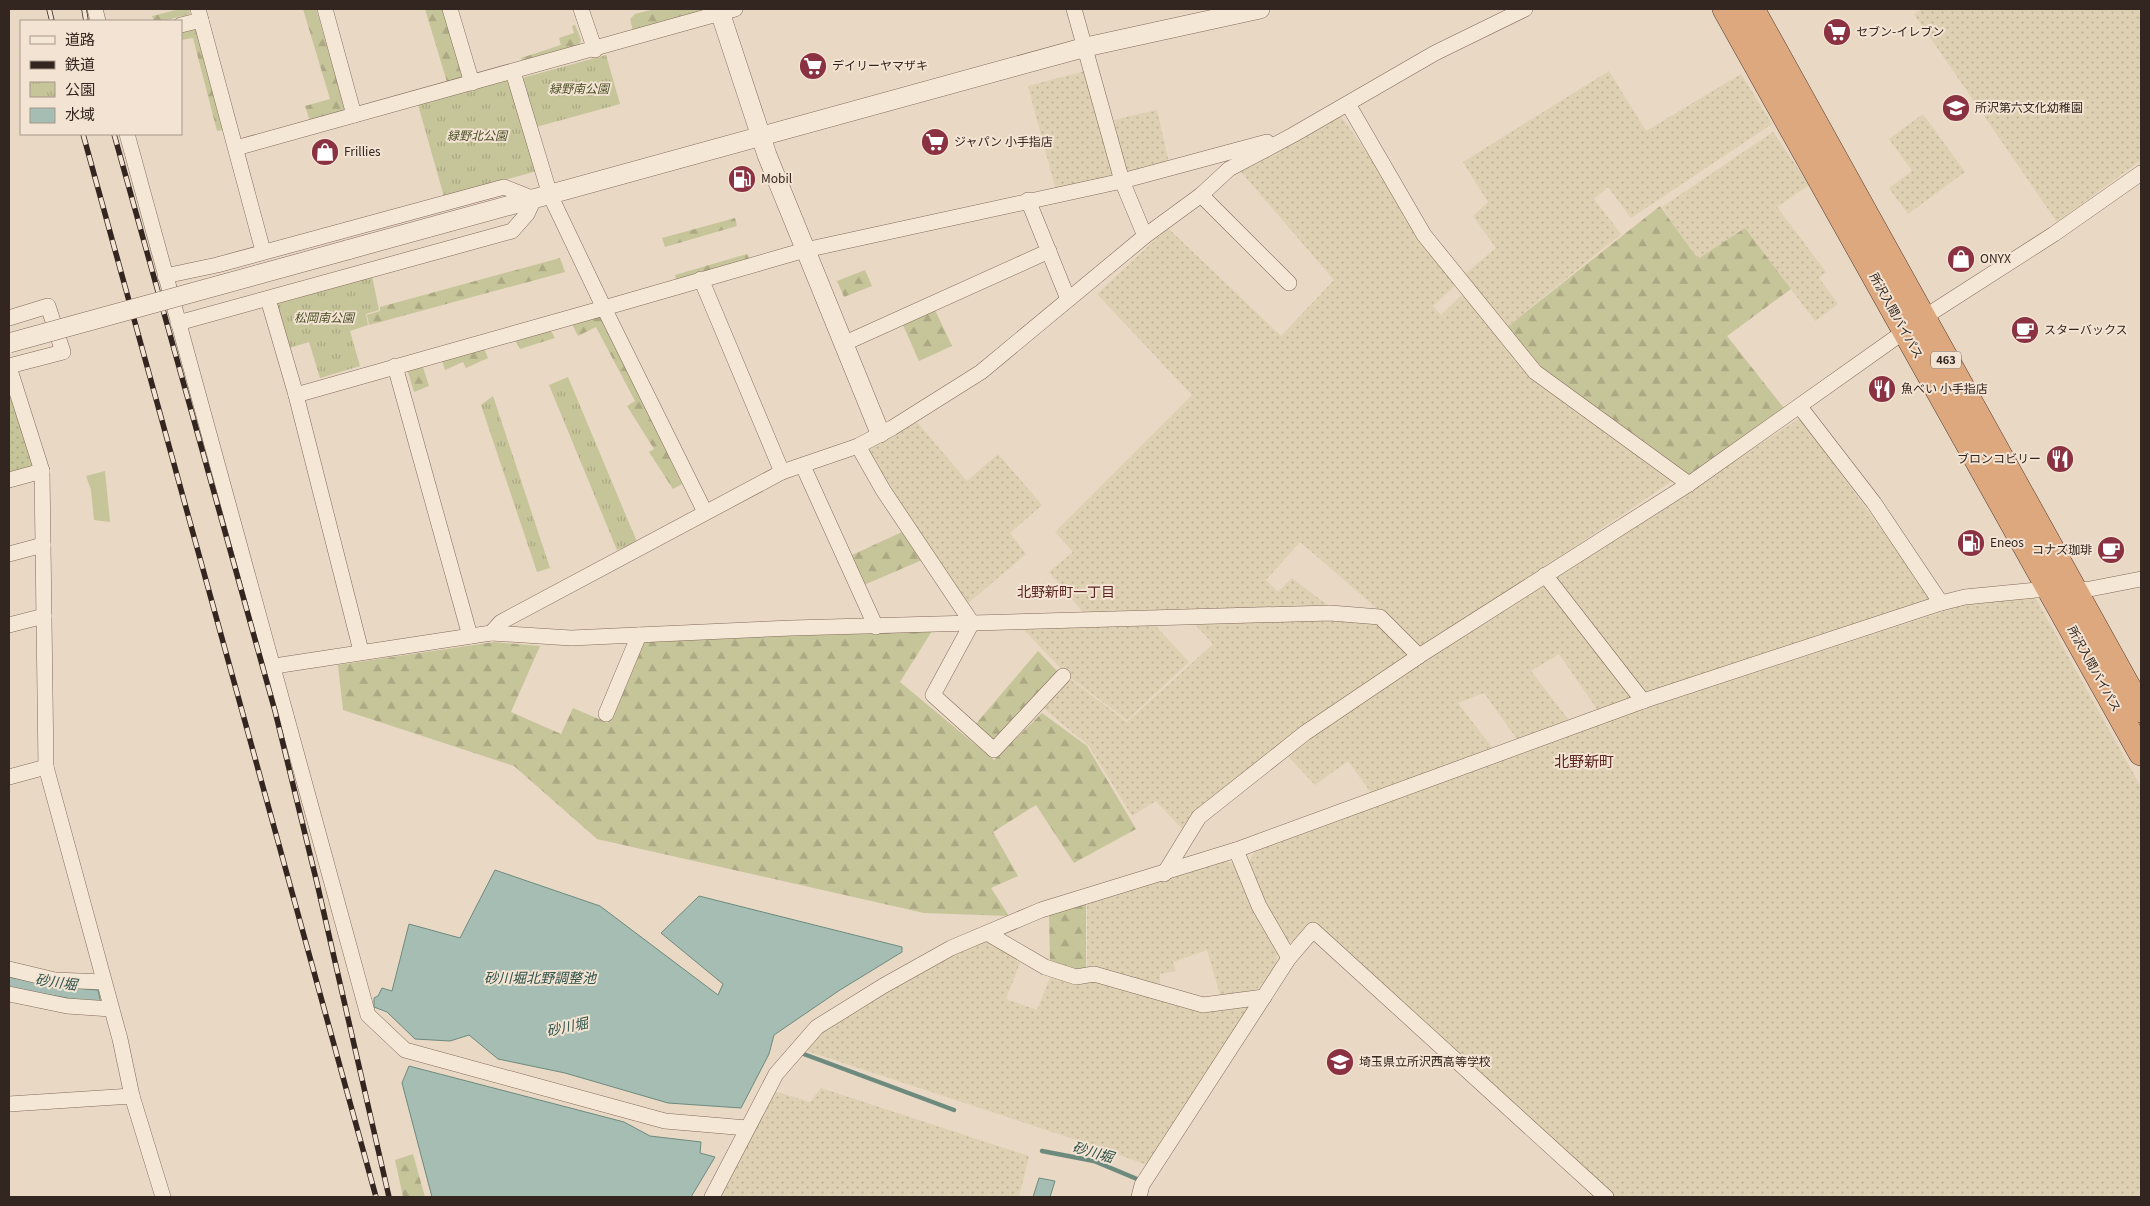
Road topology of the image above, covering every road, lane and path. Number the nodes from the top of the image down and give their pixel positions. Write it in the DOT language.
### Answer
graph roads {
  1 [pos="325,9"];
  2 [pos="450,9"];
  3 [pos="581,9"];
  4 [pos="1074,9"];
  5 [pos="1260,9"];
  6 [pos="1525,9"];
  7 [pos="1725,9"];
  8 [pos="1752,9"];
  9 [pos="725,10"];
  10 [pos="200,14"];
  11 [pos="182,24"];
  12 [pos="1086,48"];
  13 [pos="595,50"];
  14 [pos="513,72"];
  15 [pos="472,83"];
  16 [pos="1348,104"];
  17 [pos="354,115"];
  18 [pos="127,135"];
  19 [pos="1293,135"];
  20 [pos="761,137"];
  21 [pos="236,148"];
  22 [pos="2141,174"];
  23 [pos="1122,181"];
  24 [pos="1201,195"];
  25 [pos="542,197"];
  26 [pos="1028,200"];
  27 [pos="1145,236"];
  28 [pos="805,250"];
  29 [pos="263,251"];
  30 [pos="1049,251"];
  31 [pos="166,276"];
  32 [pos="701,279"];
  33 [pos="1289,283"];
  34 [pos="268,299"];
  35 [pos="1068,299"];
  36 [pos="604,308"];
  37 [pos="9,318"];
  38 [pos="178,323"];
  39 [pos="1914,324"];
  40 [pos="9,343"];
  41 [pos="842,344"];
  42 [pos="9,366"];
  43 [pos="395,366"];
  44 [pos="296,395"];
  45 [pos="1800,407"];
  46 [pos="880,433"];
  47 [pos="858,446"];
  48 [pos="803,466"];
  49 [pos="42,471"];
  50 [pos="782,472"];
  51 [pos="9,480"];
  52 [pos="1689,484"];
  53 [pos="705,512"];
  54 [pos="43,545"];
  55 [pos="9,554"];
  56 [pos="1546,575"];
  57 [pos="2141,579"];
  58 [pos="2049,589"];
  59 [pos="2074,590"];
  60 [pos="1941,603"];
  61 [pos="44,616"];
  62 [pos="972,623"];
  63 [pos="9,625"];
  64 [pos="876,626"];
  65 [pos="491,633"];
  66 [pos="639,635"];
  67 [pos="470,636"];
  68 [pos="361,651"];
  69 [pos="1419,656"];
  70 [pos="275,668"];
  71 [pos="1062,676"];
  72 [pos="1643,701"];
  73 [pos="2141,710"];
  74 [pos="606,714"];
  75 [pos="2141,754"];
  76 [pos="46,767"];
  77 [pos="9,777"];
  78 [pos="1236,850"];
  79 [pos="1164,874"];
  80 [pos="987,933"];
  81 [pos="1288,958"];
  82 [pos="9,969"];
  83 [pos="104,982"];
  84 [pos="9,994"];
  85 [pos="1264,997"];
  86 [pos="111,1009"];
  87 [pos="132,1096"];
  88 [pos="9,1104"];
  89 [pos="747,1128"];
  90 [pos="163,1197"];
  91 [pos="712,1197"];
  92 [pos="1139,1197"];
  93 [pos="1606,1197"];
  1 -- 17 [label="street"];
  2 -- 15 [label="street"];
  3 -- 13 [label="street"];
  4 -- 12 [label="street"];
  5 -- 12 [label="street"];
  6 -- 16 [label="street"];
  7 -- 39 [label="highway, 所沢入間バイパス / 463"];
  8 -- 39 [label="highway, 所沢入間バイパス / 463"];
  9 -- 13 [label="street"];
  9 -- 20 [label="street"];
  10 -- 11 [label="street"];
  10 -- 21 [label="street"];
  12 -- 20 [label="street"];
  12 -- 23 [label="street"];
  13 -- 14 [label="street"];
  14 -- 15 [label="street"];
  14 -- 25 [label="street"];
  15 -- 17 [label="street"];
  16 -- 19 [label="street"];
  16 -- 52 [label="street"];
  17 -- 21 [label="street"];
  18 -- 31 [label="street"];
  19 -- 23 [label="street"];
  19 -- 24 [label="street"];
  20 -- 25 [label="street"];
  20 -- 28 [label="street"];
  21 -- 29 [label="street"];
  22 -- 39 [label="street"];
  23 -- 26 [label="street"];
  23 -- 27 [label="street"];
  24 -- 27 [label="street"];
  24 -- 33 [label="street"];
  25 -- 29 [label="street"];
  25 -- 34 [label="street"];
  25 -- 36 [label="street"];
  25 -- 40 [label="street, bridge"];
  26 -- 28 [label="street"];
  26 -- 30 [label="street"];
  27 -- 35 [label="street"];
  28 -- 32 [label="street"];
  28 -- 41 [label="street"];
  29 -- 31 [label="street"];
  30 -- 35 [label="street"];
  30 -- 41 [label="street"];
  31 -- 38 [label="street"];
  32 -- 36 [label="street"];
  32 -- 50 [label="street"];
  34 -- 38 [label="street"];
  34 -- 44 [label="street"];
  35 -- 46 [label="street"];
  36 -- 43 [label="street"];
  36 -- 53 [label="street"];
  37 -- 42 [label="street"];
  38 -- 70 [label="street"];
  39 -- 45 [label="street"];
  39 -- 58 [label="highway, 所沢入間バイパス / 463"];
  39 -- 59 [label="highway, 所沢入間バイパス / 463"];
  41 -- 46 [label="street"];
  42 -- 49 [label="street"];
  43 -- 44 [label="street"];
  43 -- 67 [label="street"];
  44 -- 68 [label="street"];
  45 -- 52 [label="street"];
  45 -- 60 [label="street"];
  46 -- 47 [label="street"];
  47 -- 48 [label="street"];
  47 -- 62 [label="street"];
  48 -- 50 [label="street"];
  48 -- 64 [label="street"];
  49 -- 51 [label="street"];
  49 -- 54 [label="street"];
  50 -- 53 [label="street"];
  52 -- 56 [label="street"];
  53 -- 65 [label="street"];
  54 -- 55 [label="street"];
  54 -- 61 [label="street"];
  56 -- 69 [label="street"];
  56 -- 72 [label="street"];
  57 -- 59 [label="street"];
  58 -- 59 [label="street"];
  58 -- 60 [label="street"];
  58 -- 75 [label="highway, 所沢入間バイパス / 463"];
  59 -- 73 [label="highway, 所沢入間バイパス / 463"];
  60 -- 72 [label="street"];
  61 -- 63 [label="street"];
  61 -- 76 [label="street"];
  62 -- 64 [label="street"];
  62 -- 69 [label="street"];
  62 -- 71 [label="street"];
  64 -- 66 [label="street"];
  65 -- 66 [label="street"];
  65 -- 67 [label="street"];
  66 -- 74 [label="street"];
  67 -- 68 [label="street"];
  68 -- 70 [label="street"];
  69 -- 79 [label="street"];
  70 -- 89 [label="street"];
  72 -- 78 [label="street"];
  76 -- 77 [label="street"];
  76 -- 83 [label="street"];
  78 -- 79 [label="street"];
  78 -- 81 [label="street"];
  79 -- 80 [label="street"];
  80 -- 85 [label="street"];
  80 -- 89 [label="street"];
  81 -- 85 [label="street"];
  81 -- 93 [label="street"];
  82 -- 83 [label="street"];
  83 -- 86 [label="street"];
  84 -- 86 [label="street"];
  85 -- 92 [label="street"];
  86 -- 87 [label="street"];
  87 -- 88 [label="street"];
  87 -- 90 [label="street"];
  89 -- 91 [label="street"];
}
